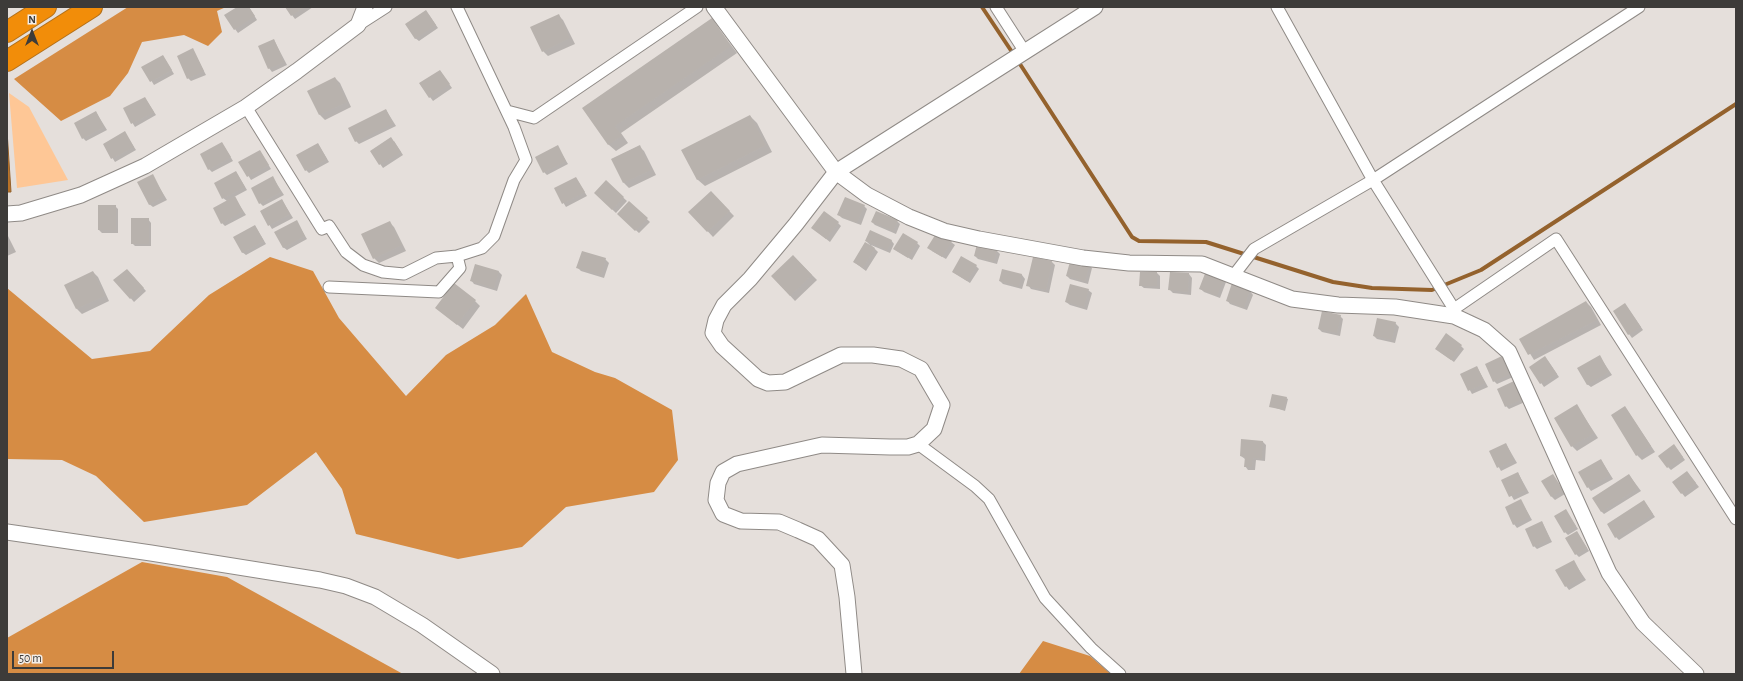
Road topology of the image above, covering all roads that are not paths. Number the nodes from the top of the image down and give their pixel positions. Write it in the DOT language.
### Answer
graph roads {
  1 [pos="46,7"];
  2 [pos="92,7"];
  3 [pos="365,7"];
  4 [pos="386,7"];
  5 [pos="457,7"];
  6 [pos="698,7"];
  7 [pos="714,7"];
  8 [pos="996,7"];
  9 [pos="1095,7"];
  10 [pos="1277,7"];
  11 [pos="1639,7"];
  12 [pos="358,25"];
  13 [pos="7,32"];
  14 [pos="1024,53"];
  15 [pos="7,61"];
  16 [pos="246,107"];
  17 [pos="507,111"];
  18 [pos="836,172"];
  19 [pos="1373,180"];
  20 [pos="7,214"];
  21 [pos="458,256"];
  22 [pos="1237,271"];
  23 [pos="329,287"];
  24 [pos="1454,313"];
  25 [pos="918,444"];
  26 [pos="1736,519"];
  27 [pos="7,532"];
  28 [pos="1692,673"];
  29 [pos="492,674"];
  30 [pos="854,674"];
  31 [pos="1120,674"];
  1 -- 13 [label="highway"];
  2 -- 15 [label="highway"];
  3 -- 12 [label="street"];
  4 -- 12 [label="street"];
  5 -- 17 [label="street"];
  6 -- 17 [label="street"];
  7 -- 18 [label="street"];
  8 -- 14 [label="street"];
  9 -- 14 [label="street"];
  10 -- 19 [label="street"];
  11 -- 19 [label="street"];
  12 -- 16 [label="street"];
  14 -- 18 [label="street"];
  16 -- 20 [label="street"];
  16 -- 21 [label="street"];
  17 -- 21 [label="street"];
  18 -- 22 [label="street"];
  18 -- 25 [label="street"];
  19 -- 22 [label="street"];
  19 -- 24 [label="street"];
  21 -- 23 [label="street"];
  22 -- 24 [label="street"];
  24 -- 26 [label="street"];
  24 -- 28 [label="street"];
  25 -- 30 [label="street"];
  25 -- 31 [label="street"];
  27 -- 29 [label="street"];
}
